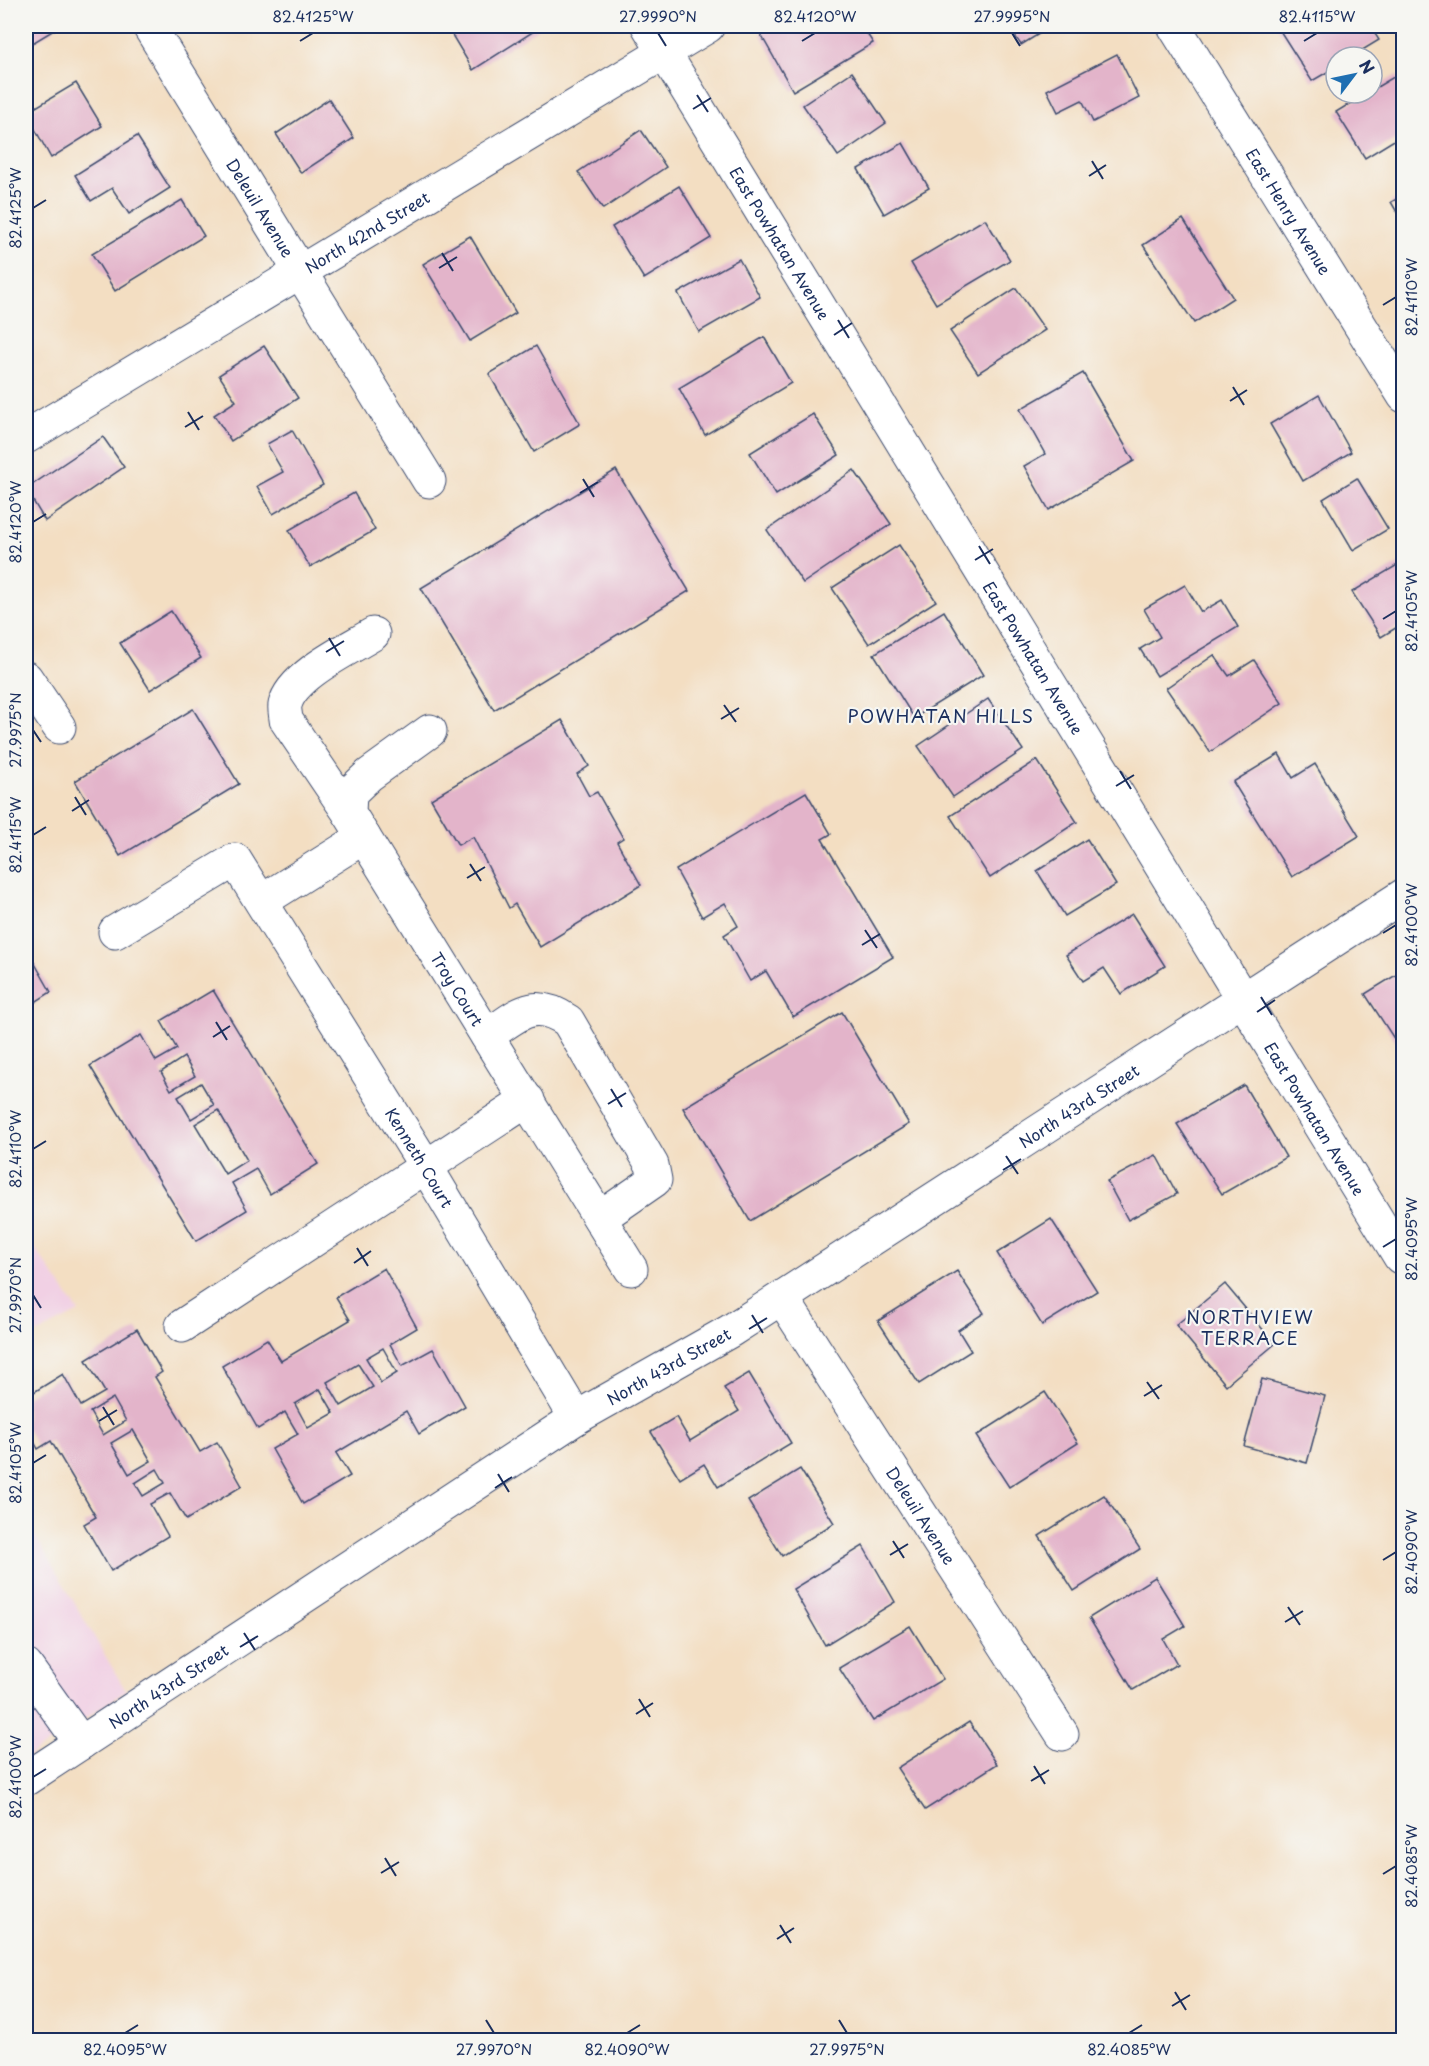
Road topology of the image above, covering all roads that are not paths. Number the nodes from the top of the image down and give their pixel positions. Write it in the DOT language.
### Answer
graph roads {
  1 [pos="149,26"];
  2 [pos="708,26"];
  3 [pos="1174,26"];
  4 [pos="656,39"];
  5 [pos="300,271"];
  6 [pos="1404,396"];
  7 [pos="26,437"];
  8 [pos="429,481"];
  9 [pos="373,634"];
  10 [pos="26,678"];
  11 [pos="59,727"];
  12 [pos="429,731"];
  13 [pos="357,825"];
  14 [pos="1404,895"];
  15 [pos="262,901"];
  16 [pos="115,932"];
  17 [pos="1242,998"];
  18 [pos="487,1036"];
  19 [pos="528,1100"];
  20 [pos="425,1165"];
  21 [pos="600,1218"];
  22 [pos="1400,1257"];
  23 [pos="631,1269"];
  24 [pos="782,1298"];
  25 [pos="182,1326"];
  26 [pos="576,1418"];
  27 [pos="26,1666"];
  28 [pos="1062,1734"];
  29 [pos="81,1743"];
  30 [pos="26,1779"];
  1 -- 5 [label="street, Deleuil Avenue"];
  2 -- 4 [label="street, North 42nd Street"];
  3 -- 6 [label="street, East Henry Avenue"];
  4 -- 5 [label="street, North 42nd Street"];
  4 -- 17 [label="street, East Powhatan Avenue"];
  5 -- 7 [label="street, North 42nd Street"];
  5 -- 8 [label="street, Deleuil Avenue"];
  9 -- 13 [label="street, Troy Court"];
  10 -- 11 [label="street"];
  12 -- 13 [label="street"];
  13 -- 15 [label="street"];
  13 -- 18 [label="street, Troy Court"];
  14 -- 17 [label="street, North 43rd Street"];
  15 -- 16 [label="street, Kenneth Court"];
  15 -- 20 [label="street, Kenneth Court"];
  17 -- 22 [label="street, East Powhatan Avenue"];
  17 -- 24 [label="street, North 43rd Street"];
  18 -- 19 [label="street, Troy Court"];
  18 -- 21 [label="street"];
  19 -- 20 [label="street"];
  19 -- 21 [label="street, Troy Court"];
  20 -- 25 [label="street"];
  20 -- 26 [label="street, Kenneth Court"];
  21 -- 23 [label="street, Troy Court"];
  24 -- 26 [label="street, North 43rd Street"];
  24 -- 28 [label="street, Deleuil Avenue"];
  26 -- 29 [label="street, North 43rd Street"];
  27 -- 29 [label="street"];
  29 -- 30 [label="street, North 43rd Street"];
}
